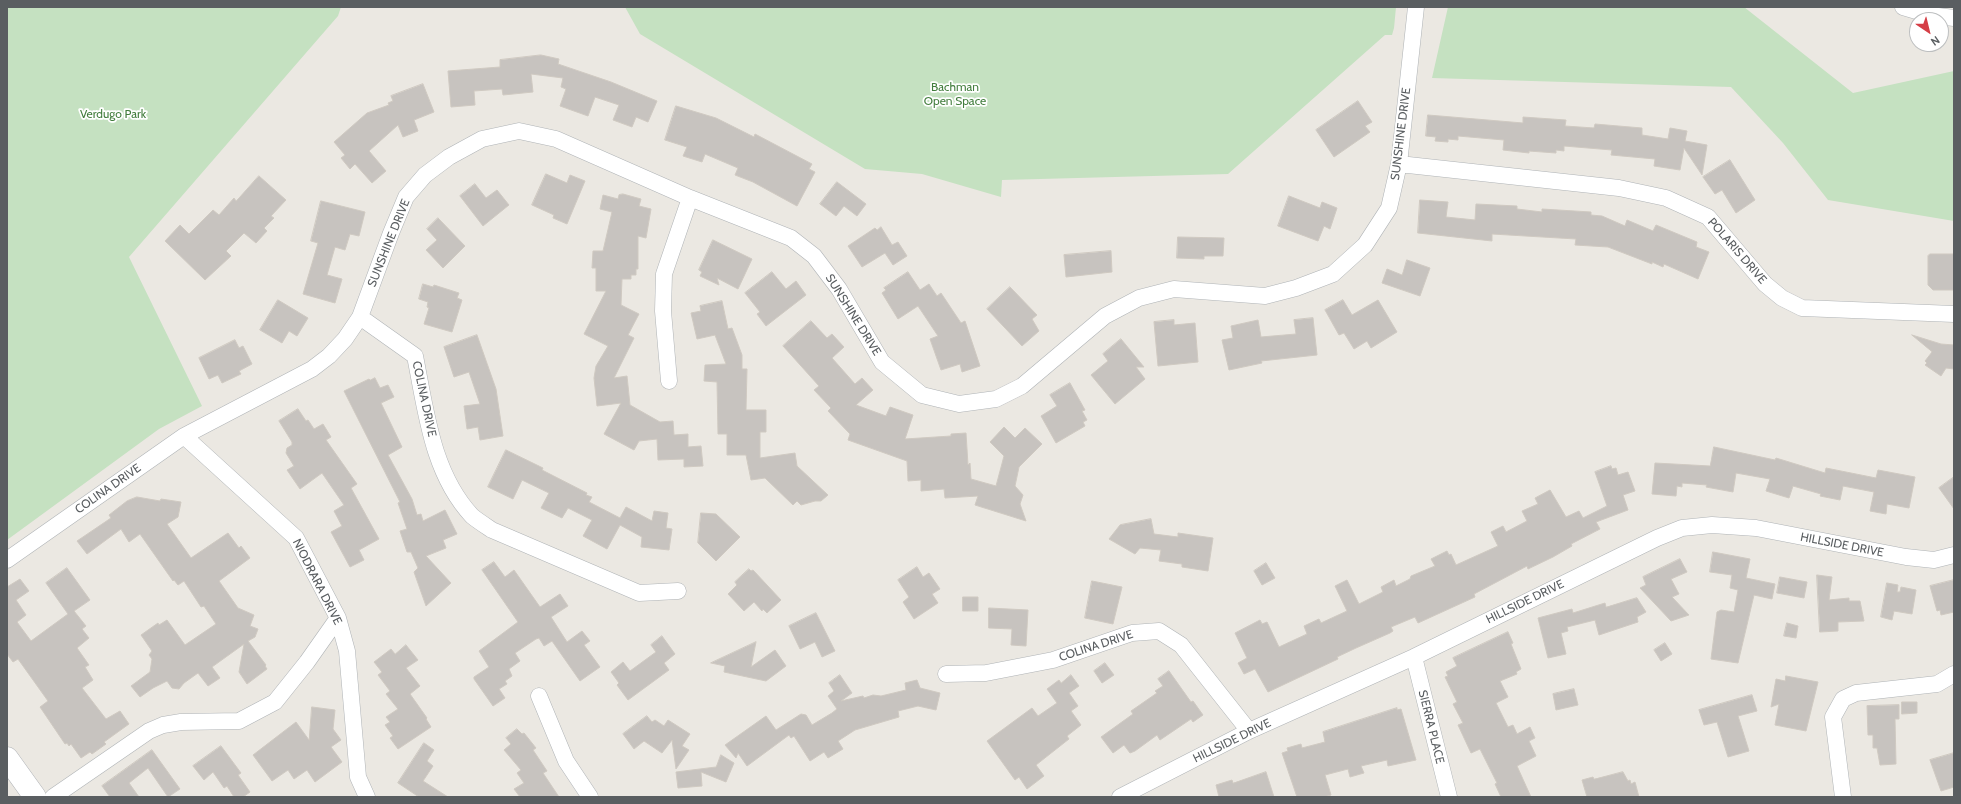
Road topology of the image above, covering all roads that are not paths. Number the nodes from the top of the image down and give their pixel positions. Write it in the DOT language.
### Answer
graph roads {
  1 [pos="1416,7"];
  2 [pos="1903,7"];
  3 [pos="1954,18"];
  4 [pos="1399,164"];
  5 [pos="690,198"];
  6 [pos="1954,314"];
  7 [pos="360,317"];
  8 [pos="669,381"];
  9 [pos="184,436"];
  10 [pos="1954,555"];
  11 [pos="7,560"];
  12 [pos="678,591"];
  13 [pos="338,618"];
  14 [pos="1414,657"];
  15 [pos="946,674"];
  16 [pos="1954,674"];
  17 [pos="539,696"];
  18 [pos="1249,731"];
  19 [pos="7,758"];
  20 [pos="35,797"];
  21 [pos="54,797"];
  22 [pos="367,797"];
  23 [pos="590,797"];
  24 [pos="1120,797"];
  25 [pos="1449,797"];
  26 [pos="1843,797"];
  1 -- 4 [label="street, SUNSHINE DRIVE"];
  2 -- 3 [label="street"];
  4 -- 5 [label="street, SUNSHINE DRIVE"];
  4 -- 6 [label="street, POLARIS DRIVE"];
  5 -- 7 [label="street, SUNSHINE DRIVE"];
  5 -- 8 [label="street"];
  7 -- 9 [label="street, COLINA DRIVE"];
  7 -- 12 [label="street, COLINA DRIVE"];
  9 -- 11 [label="street, COLINA DRIVE"];
  9 -- 13 [label="street, NIODRARA DRIVE"];
  10 -- 14 [label="street, HILLSIDE DRIVE"];
  13 -- 21 [label="street"];
  13 -- 22 [label="street, NIODRARA DRIVE"];
  14 -- 18 [label="street, HILLSIDE DRIVE"];
  14 -- 25 [label="street, SIERRA PLACE"];
  15 -- 18 [label="street, COLINA DRIVE"];
  16 -- 26 [label="street"];
  17 -- 23 [label="street"];
  18 -- 24 [label="street, HILLSIDE DRIVE"];
  19 -- 20 [label="main road"];
}
